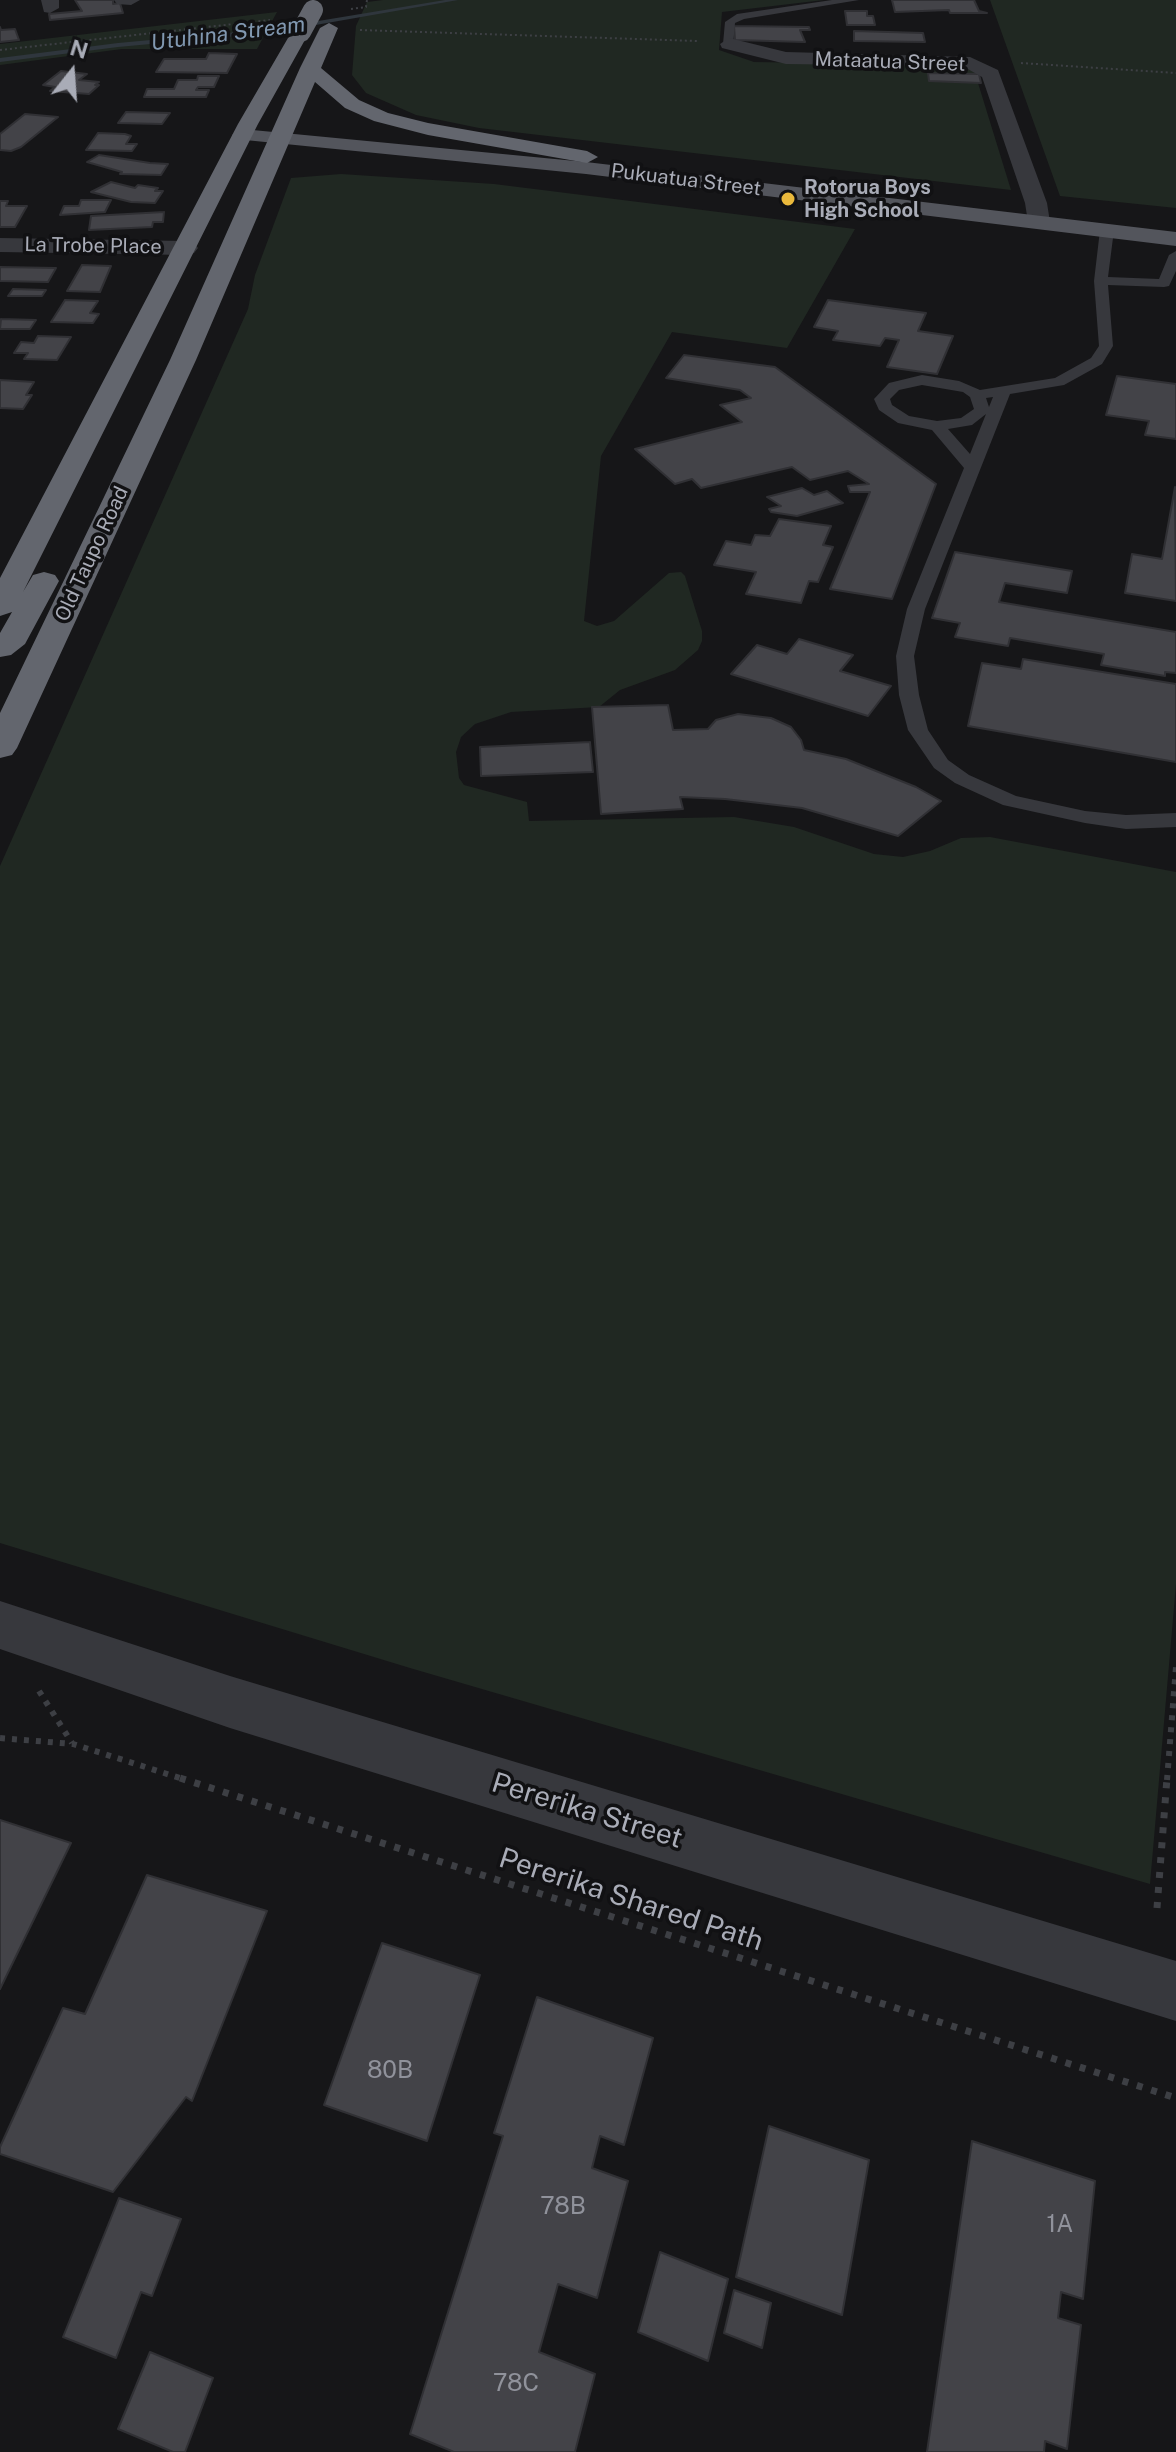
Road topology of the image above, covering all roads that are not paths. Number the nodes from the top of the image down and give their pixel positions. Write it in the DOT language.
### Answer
graph roads {
  1 [pos="123,0"];
  2 [pos="131,0"];
  3 [pos="854,0"];
  4 [pos="315,5"];
  5 [pos="347,6"];
  6 [pos="729,44"];
  7 [pos="310,68"];
  8 [pos="245,129"];
  9 [pos="282,133"];
  10 [pos="587,157"];
  11 [pos="1038,216"];
  12 [pos="1176,226"];
  13 [pos="1107,230"];
  14 [pos="1176,239"];
  15 [pos="0,245"];
  16 [pos="186,248"];
  17 [pos="1176,255"];
  18 [pos="1101,281"];
  19 [pos="183,360"];
  20 [pos="1003,392"];
  21 [pos="977,395"];
  22 [pos="937,426"];
  23 [pos="134,463"];
  24 [pos="973,468"];
  25 [pos="36,538"];
  26 [pos="87,567"];
  27 [pos="0,607"];
  28 [pos="0,648"];
  29 [pos="0,748"];
  30 [pos="1176,820"];
  31 [pos="0,1625"];
  32 [pos="1176,1991"];
  1 -- 2 [label="street"];
  3 -- 6 [label="lane"];
  4 -- 8 [label="highway, bridge"];
  5 -- 7 [label="highway, Old Taupo Road"];
  6 -- 11 [label="street, Mataatua Street"];
  7 -- 9 [label="highway, Old Taupo Road"];
  7 -- 10 [label="highway"];
  8 -- 9 [label="main road, Pukuatua Street"];
  8 -- 16 [label="highway"];
  9 -- 10 [label="main road, Pukuatua Street"];
  9 -- 11 [label="main road, Pukuatua Street"];
  9 -- 19 [label="highway, Old Taupo Road"];
  10 -- 11 [label="main road, Pukuatua Street"];
  11 -- 12 [label="main road, Pukuatua Street"];
  11 -- 13 [label="main road, Pukuatua Street"];
  13 -- 14 [label="main road, Pukuatua Street"];
  13 -- 18 [label="lane"];
  15 -- 16 [label="street, La Trobe Place"];
  16 -- 19 [label="highway, Old Taupo Road"];
  16 -- 25 [label="highway"];
  17 -- 18 [label="lane"];
  18 -- 20 [label="lane"];
  19 -- 23 [label="highway, Old Taupo Road"];
  20 -- 21 [label="lane"];
  20 -- 24 [label="lane"];
  21 -- 22 [label="lane"];
  21 -- 22 [label="lane"];
  22 -- 24 [label="lane"];
  23 -- 25 [label="highway"];
  23 -- 26 [label="highway, Old Taupo Road"];
  24 -- 30 [label="lane"];
  25 -- 27 [label="highway"];
  26 -- 28 [label="highway"];
  26 -- 29 [label="highway, Old Taupo Road"];
  31 -- 32 [label="street, Pererika Street"];
}
